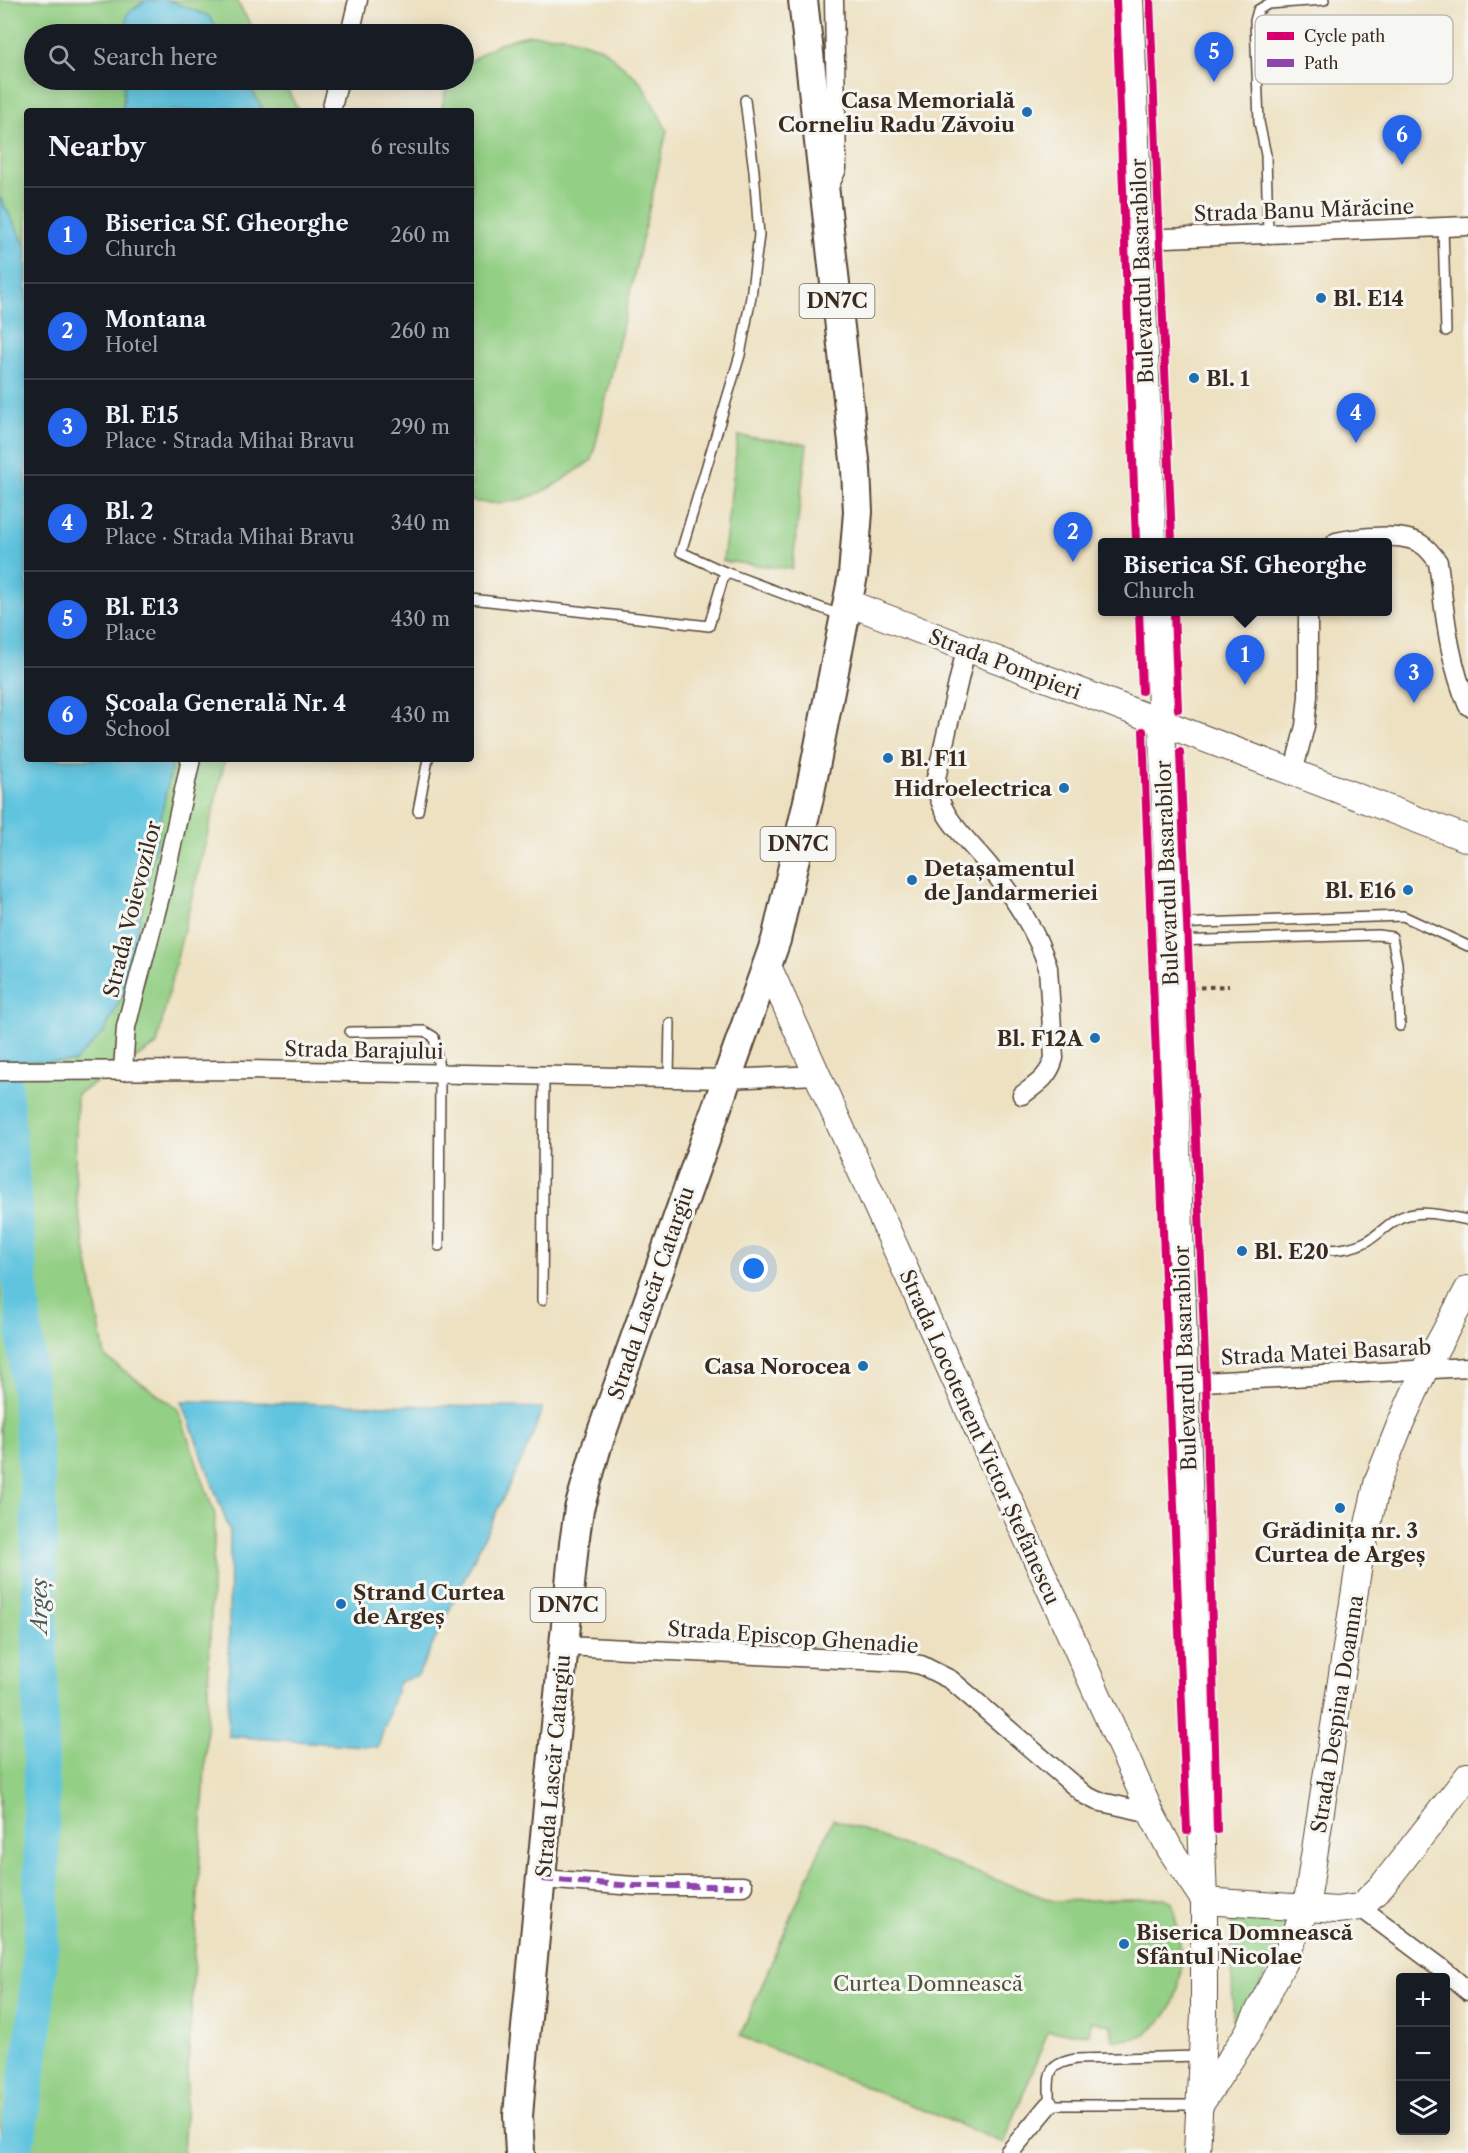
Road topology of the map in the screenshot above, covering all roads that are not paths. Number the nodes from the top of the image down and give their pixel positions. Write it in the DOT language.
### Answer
graph roads {
  1 [pos="358,0"];
  2 [pos="803,0"];
  3 [pos="834,0"];
  4 [pos="1130,0"];
  5 [pos="1324,0"];
  6 [pos="1257,15"];
  7 [pos="352,24"];
  8 [pos="1257,84"];
  9 [pos="336,90"];
  10 [pos="745,100"];
  11 [pos="332,108"];
  12 [pos="825,195"];
  13 [pos="1468,226"];
  14 [pos="1443,227"];
  15 [pos="1268,234"];
  16 [pos="1141,239"];
  17 [pos="1446,331"];
  18 [pos="1153,538"];
  19 [pos="1374,538"];
  20 [pos="725,572"];
  21 [pos="474,598"];
  22 [pos="847,610"];
  23 [pos="1156,616"];
  24 [pos="1308,616"];
  25 [pos="966,649"];
  26 [pos="1468,706"];
  27 [pos="1162,724"];
  28 [pos="190,762"];
  29 [pos="427,762"];
  30 [pos="1293,773"];
  31 [pos="418,812"];
  32 [pos="1468,839"];
  33 [pos="1169,933"];
  34 [pos="1468,946"];
  35 [pos="768,966"];
  36 [pos="670,1023"];
  37 [pos="1400,1026"];
  38 [pos="350,1032"];
  39 [pos="0,1071"];
  40 [pos="123,1071"];
  41 [pos="440,1075"];
  42 [pos="817,1075"];
  43 [pos="544,1076"];
  44 [pos="669,1078"];
  45 [pos="726,1079"];
  46 [pos="1022,1095"];
  47 [pos="1468,1220"];
  48 [pos="439,1246"];
  49 [pos="1302,1250"];
  50 [pos="1468,1289"];
  51 [pos="542,1300"];
  52 [pos="1468,1367"];
  53 [pos="1425,1369"];
  54 [pos="1186,1383"];
  55 [pos="564,1646"];
  56 [pos="1468,1776"];
  57 [pos="1151,1813"];
  58 [pos="542,1879"];
  59 [pos="743,1886"];
  60 [pos="1204,1901"];
  61 [pos="1360,1907"];
  62 [pos="1306,1908"];
  63 [pos="1468,1991"];
  64 [pos="1202,2056"];
  65 [pos="1049,2105"];
  66 [pos="1200,2105"];
  67 [pos="520,2153"];
  68 [pos="1010,2153"];
  69 [pos="1197,2153"];
  1 -- 7 [label="street"];
  2 -- 12 [label="main road, DN7C"];
  3 -- 12 [label="street"];
  4 -- 16 [label="main road, Bulevardul Basarabilor"];
  5 -- 6 [label="lane"];
  8 -- 15 [label="lane"];
  9 -- 11 [label="street"];
  10 -- 20 [label="lane"];
  12 -- 22 [label="main road, DN7C"];
  13 -- 14 [label="street, Strada Banu Mărăcine"];
  14 -- 15 [label="street, Strada Banu Mărăcine"];
  14 -- 17 [label="lane"];
  15 -- 16 [label="street, Strada Banu Mărăcine"];
  16 -- 18 [label="main road, Bulevardul Basarabilor"];
  19 -- 26 [label="street"];
  20 -- 21 [label="lane"];
  20 -- 22 [label="lane"];
  22 -- 25 [label="main road, Strada Pompieri"];
  22 -- 35 [label="main road, DN7C"];
  23 -- 27 [label="main road, Bulevardul Basarabilor"];
  24 -- 30 [label="street"];
  25 -- 27 [label="main road, Strada Pompieri"];
  25 -- 46 [label="street"];
  27 -- 30 [label="main road, Strada Pompieri"];
  27 -- 33 [label="main road, Bulevardul Basarabilor"];
  28 -- 40 [label="street, Strada Voievozilor"];
  29 -- 31 [label="lane"];
  30 -- 32 [label="main road, Strada Pompieri"];
  33 -- 34 [label="lane"];
  33 -- 37 [label="lane"];
  33 -- 54 [label="main road, Bulevardul Basarabilor"];
  35 -- 42 [label="main road, Strada Locotenent Victor Ștefănescu"];
  35 -- 45 [label="main road, DN7C"];
  36 -- 44 [label="lane"];
  38 -- 41 [label="lane"];
  39 -- 40 [label="street, Strada Barajului"];
  40 -- 41 [label="street, Strada Barajului"];
  41 -- 43 [label="street, Strada Barajului"];
  41 -- 48 [label="lane"];
  42 -- 45 [label="street, Strada Barajului"];
  42 -- 57 [label="main road, Strada Locotenent Victor Ștefănescu"];
  43 -- 44 [label="street, Strada Barajului"];
  43 -- 51 [label="lane"];
  44 -- 45 [label="street, Strada Barajului"];
  45 -- 55 [label="main road, Strada Lascăr Catargiu / DN7C"];
  47 -- 49 [label="lane"];
  50 -- 53 [label="main road, Strada Despina Doamna"];
  52 -- 53 [label="street, Strada Matei Basarab"];
  53 -- 54 [label="street, Strada Matei Basarab"];
  53 -- 62 [label="main road, Strada Despina Doamna"];
  54 -- 60 [label="main road, Bulevardul Basarabilor"];
  55 -- 57 [label="street, Strada Episcop Ghenadie"];
  55 -- 58 [label="main road, Strada Lascăr Catargiu / DN7C"];
  56 -- 61 [label="main road"];
  57 -- 60 [label="main road, Strada Locotenent Victor Ștefănescu"];
  58 -- 59 [label="street"];
  58 -- 67 [label="main road, Strada Lascăr Catargiu / DN7C"];
  60 -- 62 [label="main road"];
  60 -- 64 [label="main road, Bulevardul Basarabilor"];
  61 -- 62 [label="main road"];
  61 -- 63 [label="street"];
  62 -- 66 [label="main road, Strada Despina Doamna"];
  64 -- 65 [label="lane"];
  64 -- 66 [label="main road, Bulevardul Basarabilor"];
  65 -- 66 [label="lane"];
  65 -- 68 [label="street"];
  66 -- 69 [label="main road, Bulevardul Basarabilor"];
}
